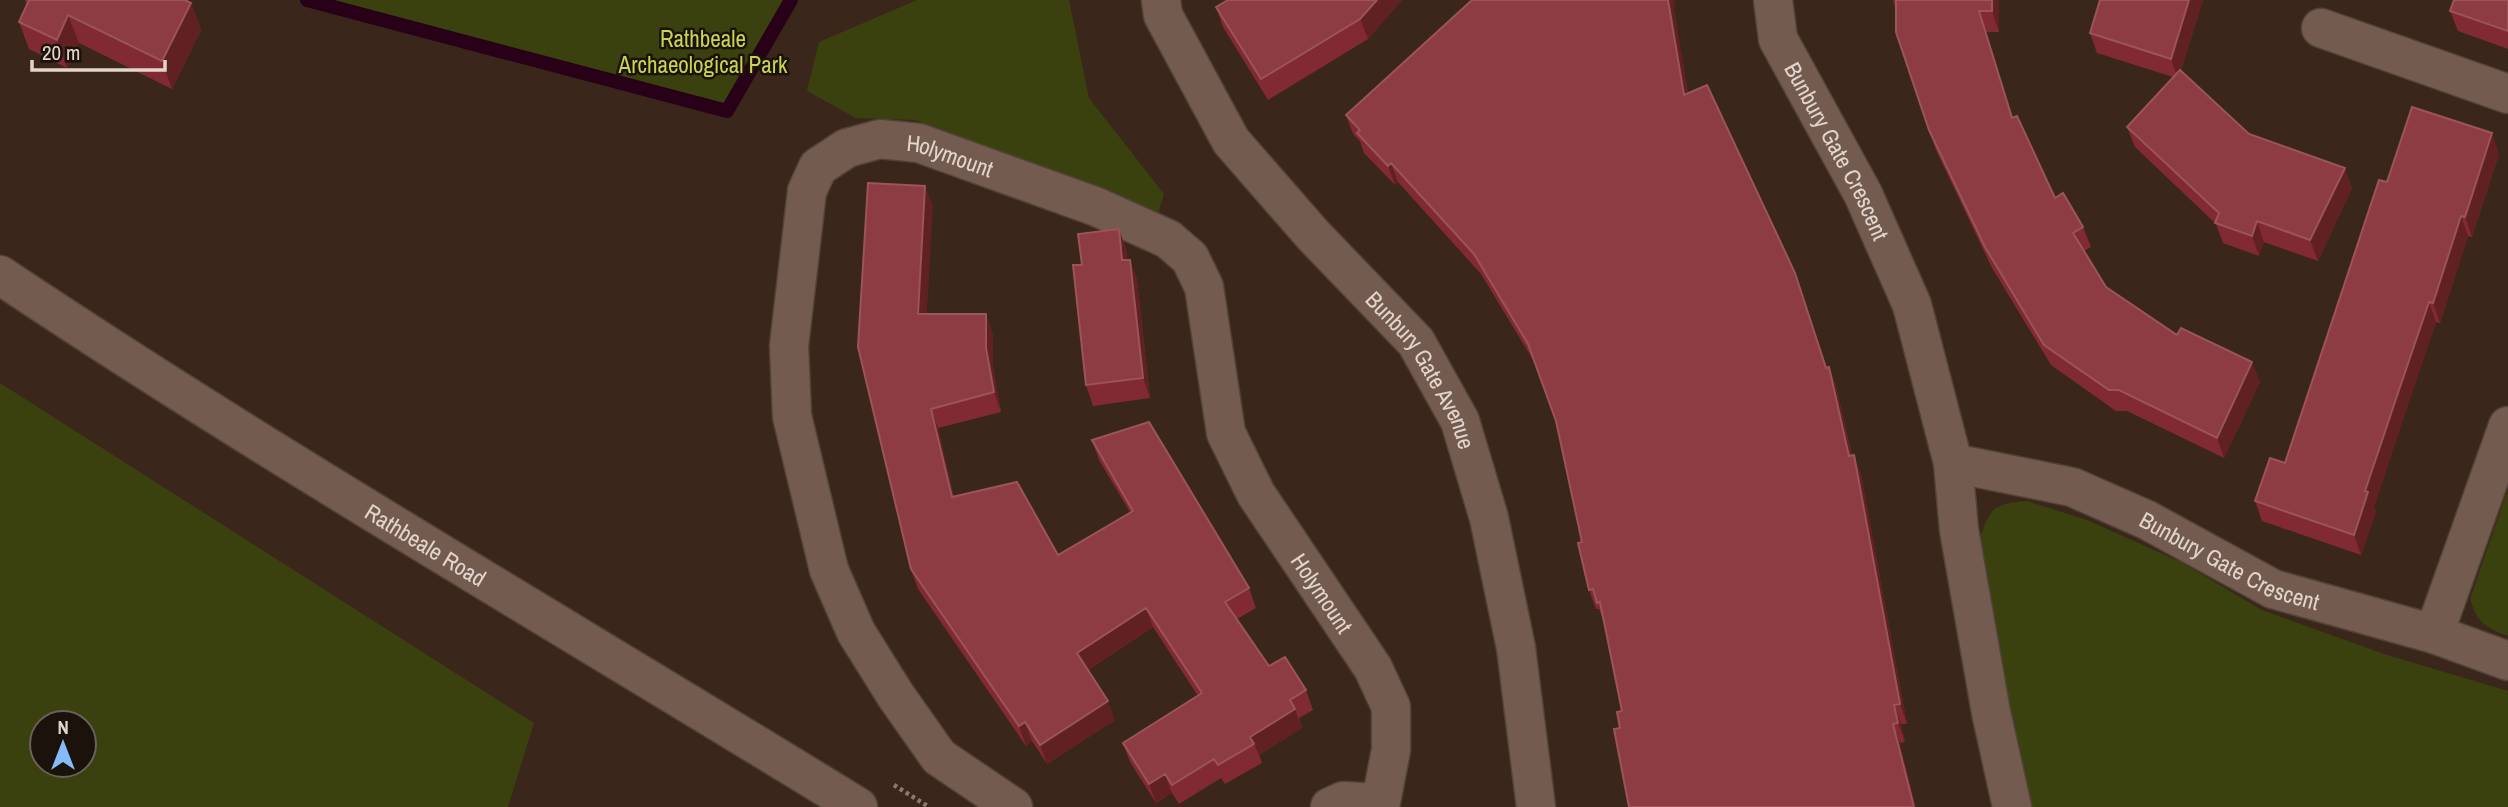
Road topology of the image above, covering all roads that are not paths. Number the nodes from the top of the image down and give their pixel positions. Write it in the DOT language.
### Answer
graph roads {
  1 [pos="1161,0"];
  2 [pos="1773,0"];
  3 [pos="2321,28"];
  4 [pos="2508,94"];
  5 [pos="0,275"];
  6 [pos="2508,426"];
  7 [pos="1953,463"];
  8 [pos="2434,634"];
  9 [pos="2508,661"];
  10 [pos="1380,805"];
  11 [pos="858,807"];
  12 [pos="1013,807"];
  13 [pos="1329,807"];
  14 [pos="1536,807"];
  15 [pos="2012,807"];
  1 -- 14 [label="street, Bunbury Gate Avenue"];
  2 -- 7 [label="street, Bunbury Gate Crescent"];
  3 -- 4 [label="street"];
  5 -- 11 [label="street, Rathbeale Road"];
  6 -- 8 [label="street"];
  7 -- 8 [label="street, Bunbury Gate Crescent"];
  7 -- 15 [label="street, Bunbury Gate Crescent"];
  8 -- 9 [label="street, Bunbury Gate Crescent"];
  10 -- 12 [label="street, Holymount"];
  10 -- 13 [label="street, Holymount"];
}
